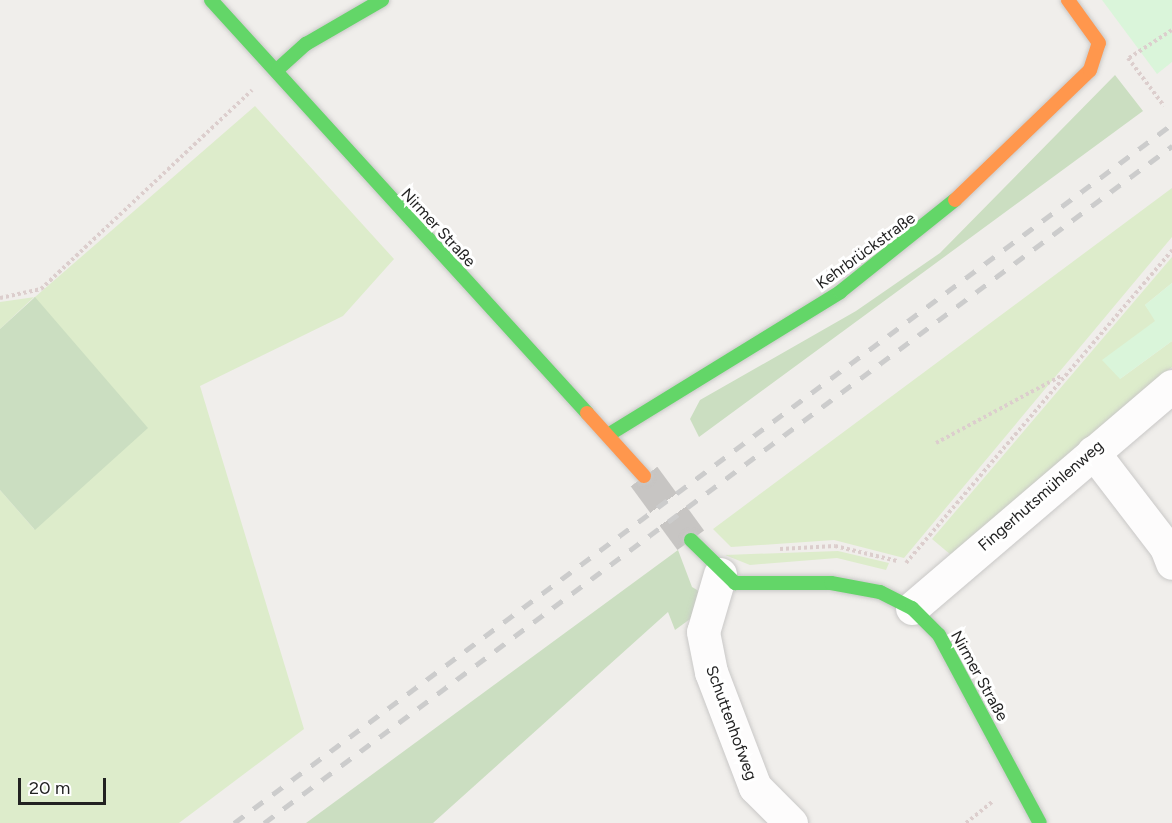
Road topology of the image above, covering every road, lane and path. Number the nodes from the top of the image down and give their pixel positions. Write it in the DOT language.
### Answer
graph roads {
  1 [pos="211,0"];
  2 [pos="382,0"];
  3 [pos="1068,0"];
  4 [pos="1172,30"];
  5 [pos="1099,43"];
  6 [pos="1128,58"];
  7 [pos="278,69"];
  8 [pos="1164,106"];
  9 [pos="1172,250"];
  10 [pos="0,298"];
  11 [pos="1064,374"];
  12 [pos="1172,386"];
  13 [pos="608,435"];
  14 [pos="936,443"];
  15 [pos="1093,452"];
  16 [pos="644,476"];
  17 [pos="690,540"];
  18 [pos="926,540"];
  19 [pos="932,545"];
  20 [pos="906,563"];
  21 [pos="1172,564"];
  22 [pos="720,574"];
  23 [pos="912,608"];
  24 [pos="791,823"];
  25 [pos="1040,823"];
  1 -- 7 [label="street, Nirmer Straße"];
  2 -- 7 [label="street"];
  3 -- 5 [label="street"];
  4 -- 6 [label="path"];
  5 -- 6 [label="path"];
  5 -- 13 [label="street, Kehrbrückstraße"];
  6 -- 8 [label="path"];
  7 -- 10 [label="path"];
  7 -- 13 [label="street, Nirmer Straße"];
  9 -- 11 [label="path"];
  11 -- 14 [label="path"];
  11 -- 18 [label="path"];
  12 -- 15 [label="street, Fingerhutsmühlenweg"];
  13 -- 16 [label="street, Nirmer Straße"];
  15 -- 21 [label="street"];
  15 -- 23 [label="street, Fingerhutsmühlenweg"];
  17 -- 22 [label="street, Nirmer Straße"];
  18 -- 19 [label="path"];
  18 -- 20 [label="path"];
  22 -- 23 [label="street, Nirmer Straße"];
  22 -- 24 [label="street, Schuttenhofweg"];
  23 -- 25 [label="street, Nirmer Straße"];
}
